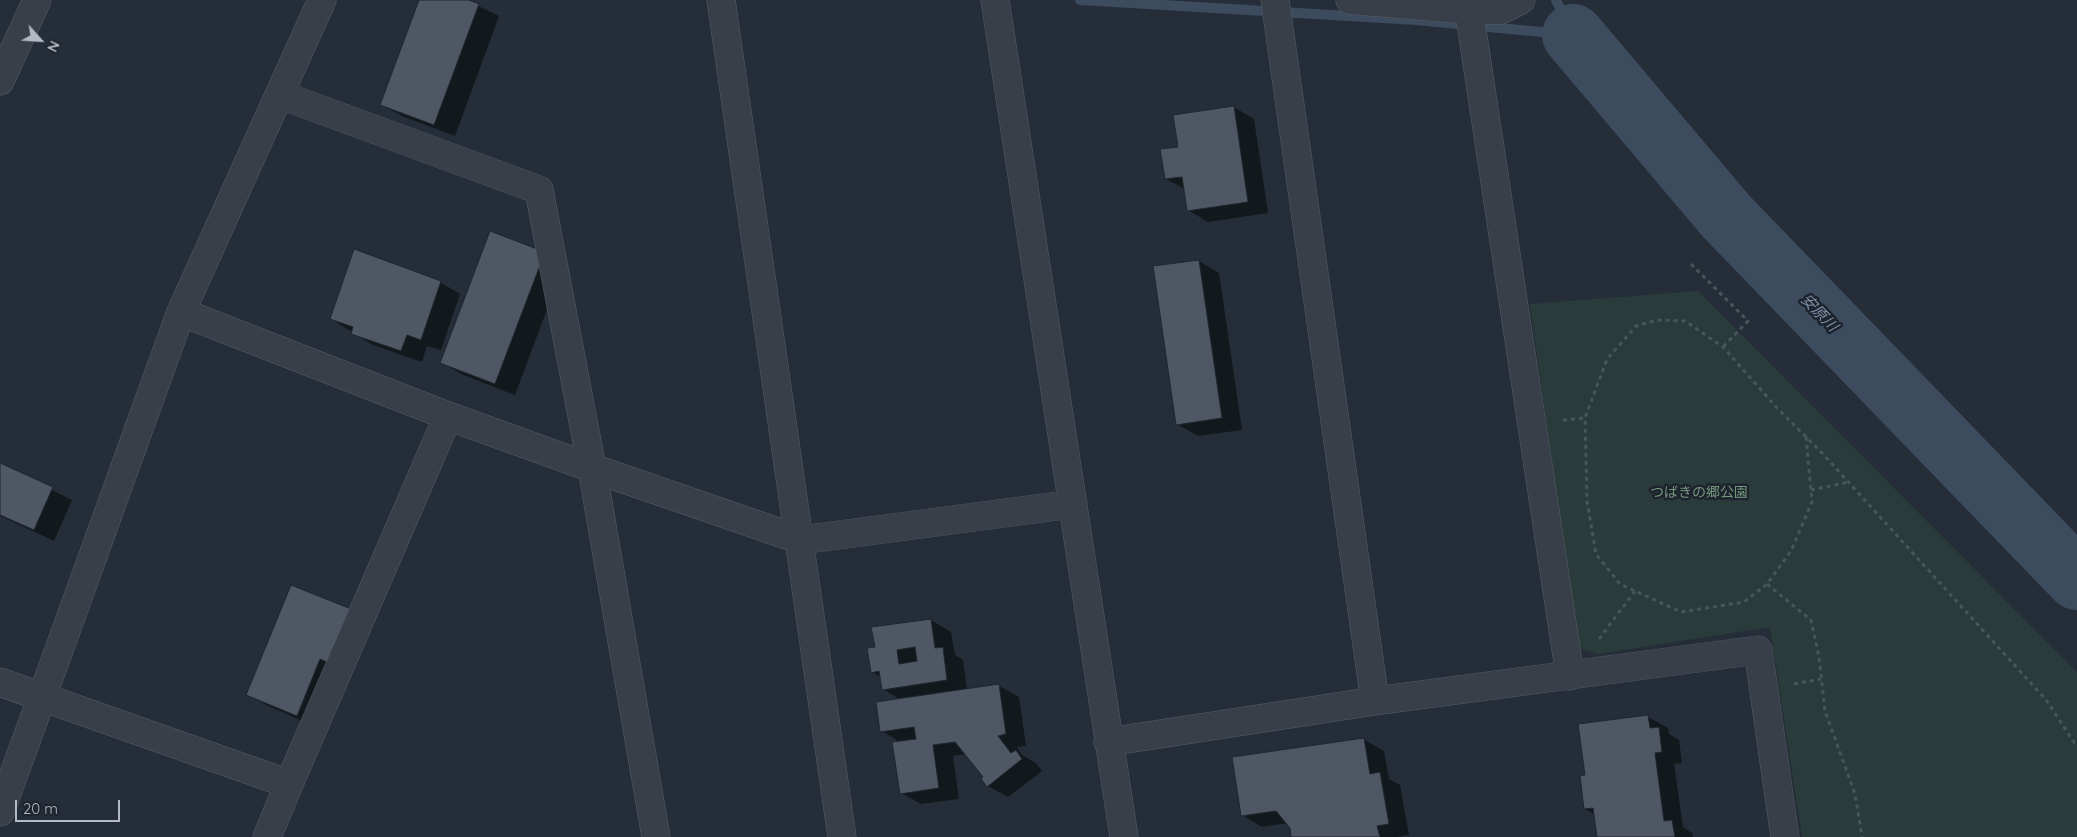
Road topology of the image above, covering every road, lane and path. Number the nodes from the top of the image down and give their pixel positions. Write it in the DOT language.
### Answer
graph roads {
  1 [pos="37,0"];
  2 [pos="322,0"];
  3 [pos="721,0"];
  4 [pos="995,0"];
  5 [pos="1350,0"];
  6 [pos="1275,1"];
  7 [pos="1511,5"];
  8 [pos="1471,23"];
  9 [pos="0,81"];
  10 [pos="281,95"];
  11 [pos="1691,264"];
  12 [pos="181,312"];
  13 [pos="1723,347"];
  14 [pos="448,416"];
  15 [pos="1806,437"];
  16 [pos="592,468"];
  17 [pos="1849,482"];
  18 [pos="1812,490"];
  19 [pos="1073,504"];
  20 [pos="801,540"];
  21 [pos="1767,584"];
  22 [pos="1635,592"];
  23 [pos="1570,676"];
  24 [pos="0,682"];
  25 [pos="42,698"];
  26 [pos="1375,701"];
  27 [pos="1108,742"];
  28 [pos="2077,747"];
  29 [pos="289,784"];
  30 [pos="0,812"];
  31 [pos="267,837"];
  32 [pos="656,837"];
  33 [pos="842,837"];
  34 [pos="1124,837"];
  35 [pos="1785,837"];
  36 [pos="1862,837"];
  1 -- 9 [label="street"];
  2 -- 10 [label="street"];
  3 -- 20 [label="street"];
  4 -- 19 [label="street"];
  5 -- 8 [label="street"];
  6 -- 26 [label="street"];
  7 -- 8 [label="street"];
  8 -- 23 [label="street"];
  10 -- 12 [label="street"];
  10 -- 16 [label="street"];
  11 -- 13 [label="path"];
  12 -- 14 [label="street"];
  12 -- 25 [label="street"];
  13 -- 15 [label="path"];
  13 -- 22 [label="path"];
  14 -- 16 [label="street"];
  14 -- 29 [label="street"];
  15 -- 17 [label="path"];
  15 -- 18 [label="path"];
  16 -- 20 [label="street"];
  16 -- 32 [label="street"];
  17 -- 18 [label="path"];
  17 -- 28 [label="path"];
  18 -- 21 [label="path"];
  19 -- 20 [label="street"];
  19 -- 27 [label="street"];
  20 -- 33 [label="street"];
  21 -- 22 [label="path"];
  21 -- 36 [label="path"];
  22 -- 23 [label="path"];
  23 -- 26 [label="street"];
  23 -- 35 [label="street"];
  24 -- 25 [label="street"];
  25 -- 29 [label="street"];
  25 -- 30 [label="street"];
  26 -- 27 [label="street"];
  27 -- 34 [label="street"];
  29 -- 31 [label="street"];
}
